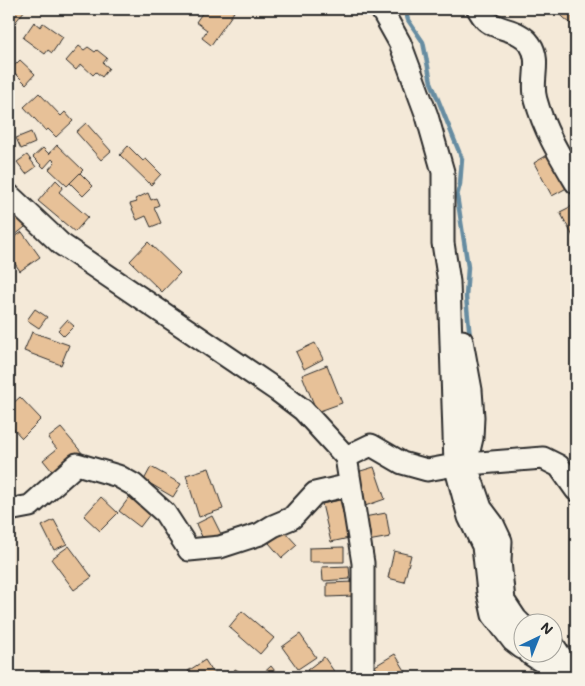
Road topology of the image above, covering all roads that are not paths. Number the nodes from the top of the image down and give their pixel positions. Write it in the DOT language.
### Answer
graph roads {
  1 [pos="381,9"];
  2 [pos="397,9"];
  3 [pos="478,9"];
  4 [pos="576,183"];
  5 [pos="9,194"];
  6 [pos="346,457"];
  7 [pos="461,464"];
  8 [pos="350,485"];
  9 [pos="576,490"];
  10 [pos="9,510"];
  11 [pos="513,614"];
  12 [pos="512,640"];
  13 [pos="562,658"];
  14 [pos="545,664"];
  15 [pos="363,677"];
  16 [pos="554,677"];
  17 [pos="569,677"];
  1 -- 7 [label="street"];
  2 -- 7 [label="street"];
  3 -- 4 [label="street"];
  5 -- 6 [label="street"];
  6 -- 7 [label="street"];
  6 -- 8 [label="street"];
  7 -- 9 [label="street"];
  7 -- 11 [label="street"];
  7 -- 12 [label="street"];
  8 -- 10 [label="street"];
  8 -- 15 [label="street"];
  13 -- 17 [label="street"];
  14 -- 16 [label="street"];
}
